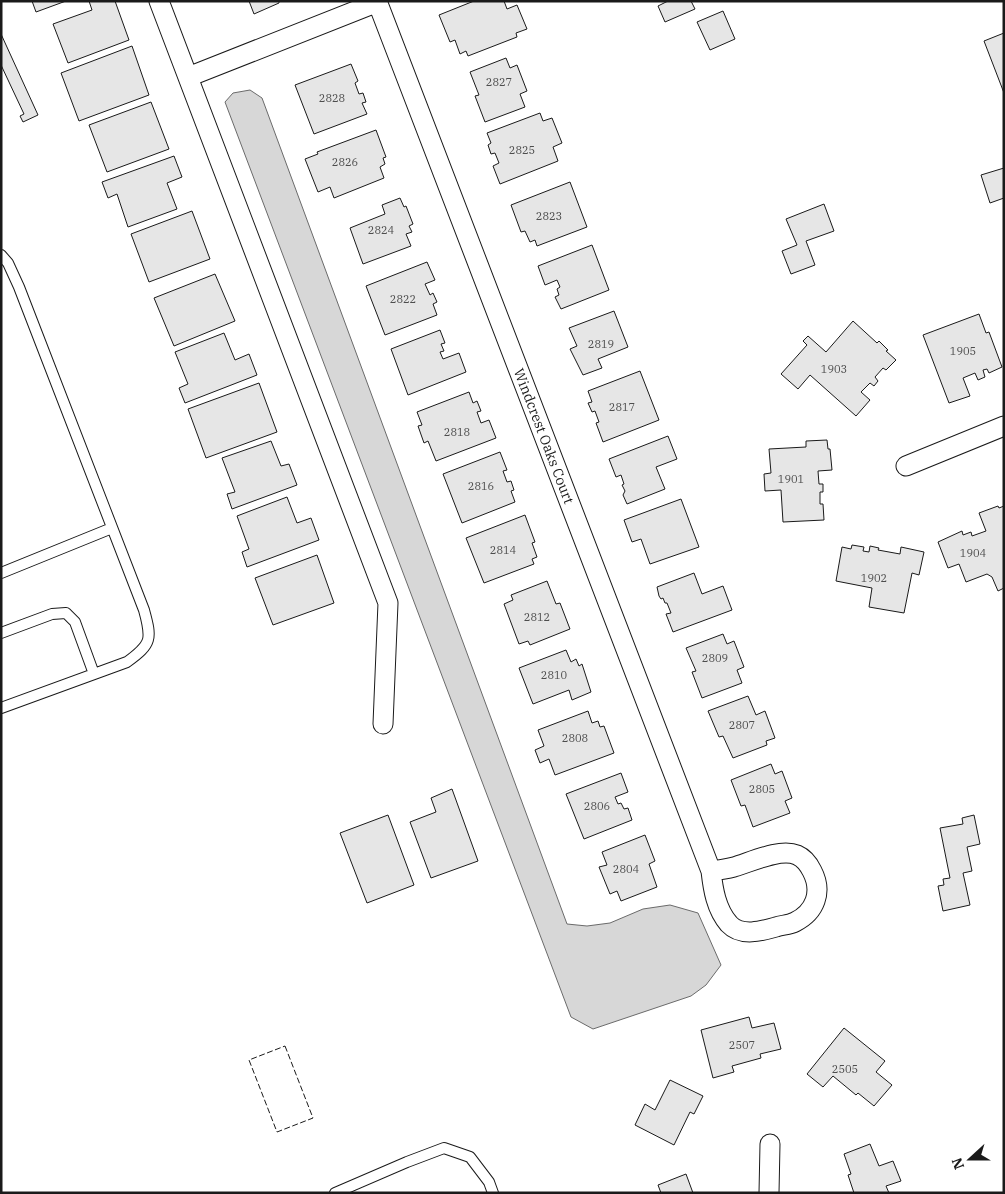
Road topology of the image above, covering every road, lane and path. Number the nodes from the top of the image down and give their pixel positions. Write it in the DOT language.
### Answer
graph roads {
  1 [pos="159,1"];
  2 [pos="378,2"];
  3 [pos="188,77"];
  4 [pos="1,256"];
  5 [pos="1004,426"];
  6 [pos="906,466"];
  7 [pos="112,528"];
  8 [pos="1,573"];
  9 [pos="1,633"];
  10 [pos="94,674"];
  11 [pos="1,708"];
  12 [pos="383,724"];
  13 [pos="711,870"];
  14 [pos="770,1144"];
  15 [pos="335,1193"];
  16 [pos="493,1193"];
  17 [pos="769,1193"];
  1 -- 3 [label="street"];
  2 -- 3 [label="street"];
  2 -- 13 [label="street, Windcrest Oaks Court"];
  3 -- 12 [label="street"];
  4 -- 7 [label="lane"];
  5 -- 6 [label="street"];
  7 -- 8 [label="lane"];
  7 -- 10 [label="lane"];
  9 -- 10 [label="lane"];
  10 -- 11 [label="lane"];
  13 -- 13 [label="street, Windcrest Oaks Court"];
  14 -- 17 [label="street"];
  15 -- 16 [label="lane"];
}
